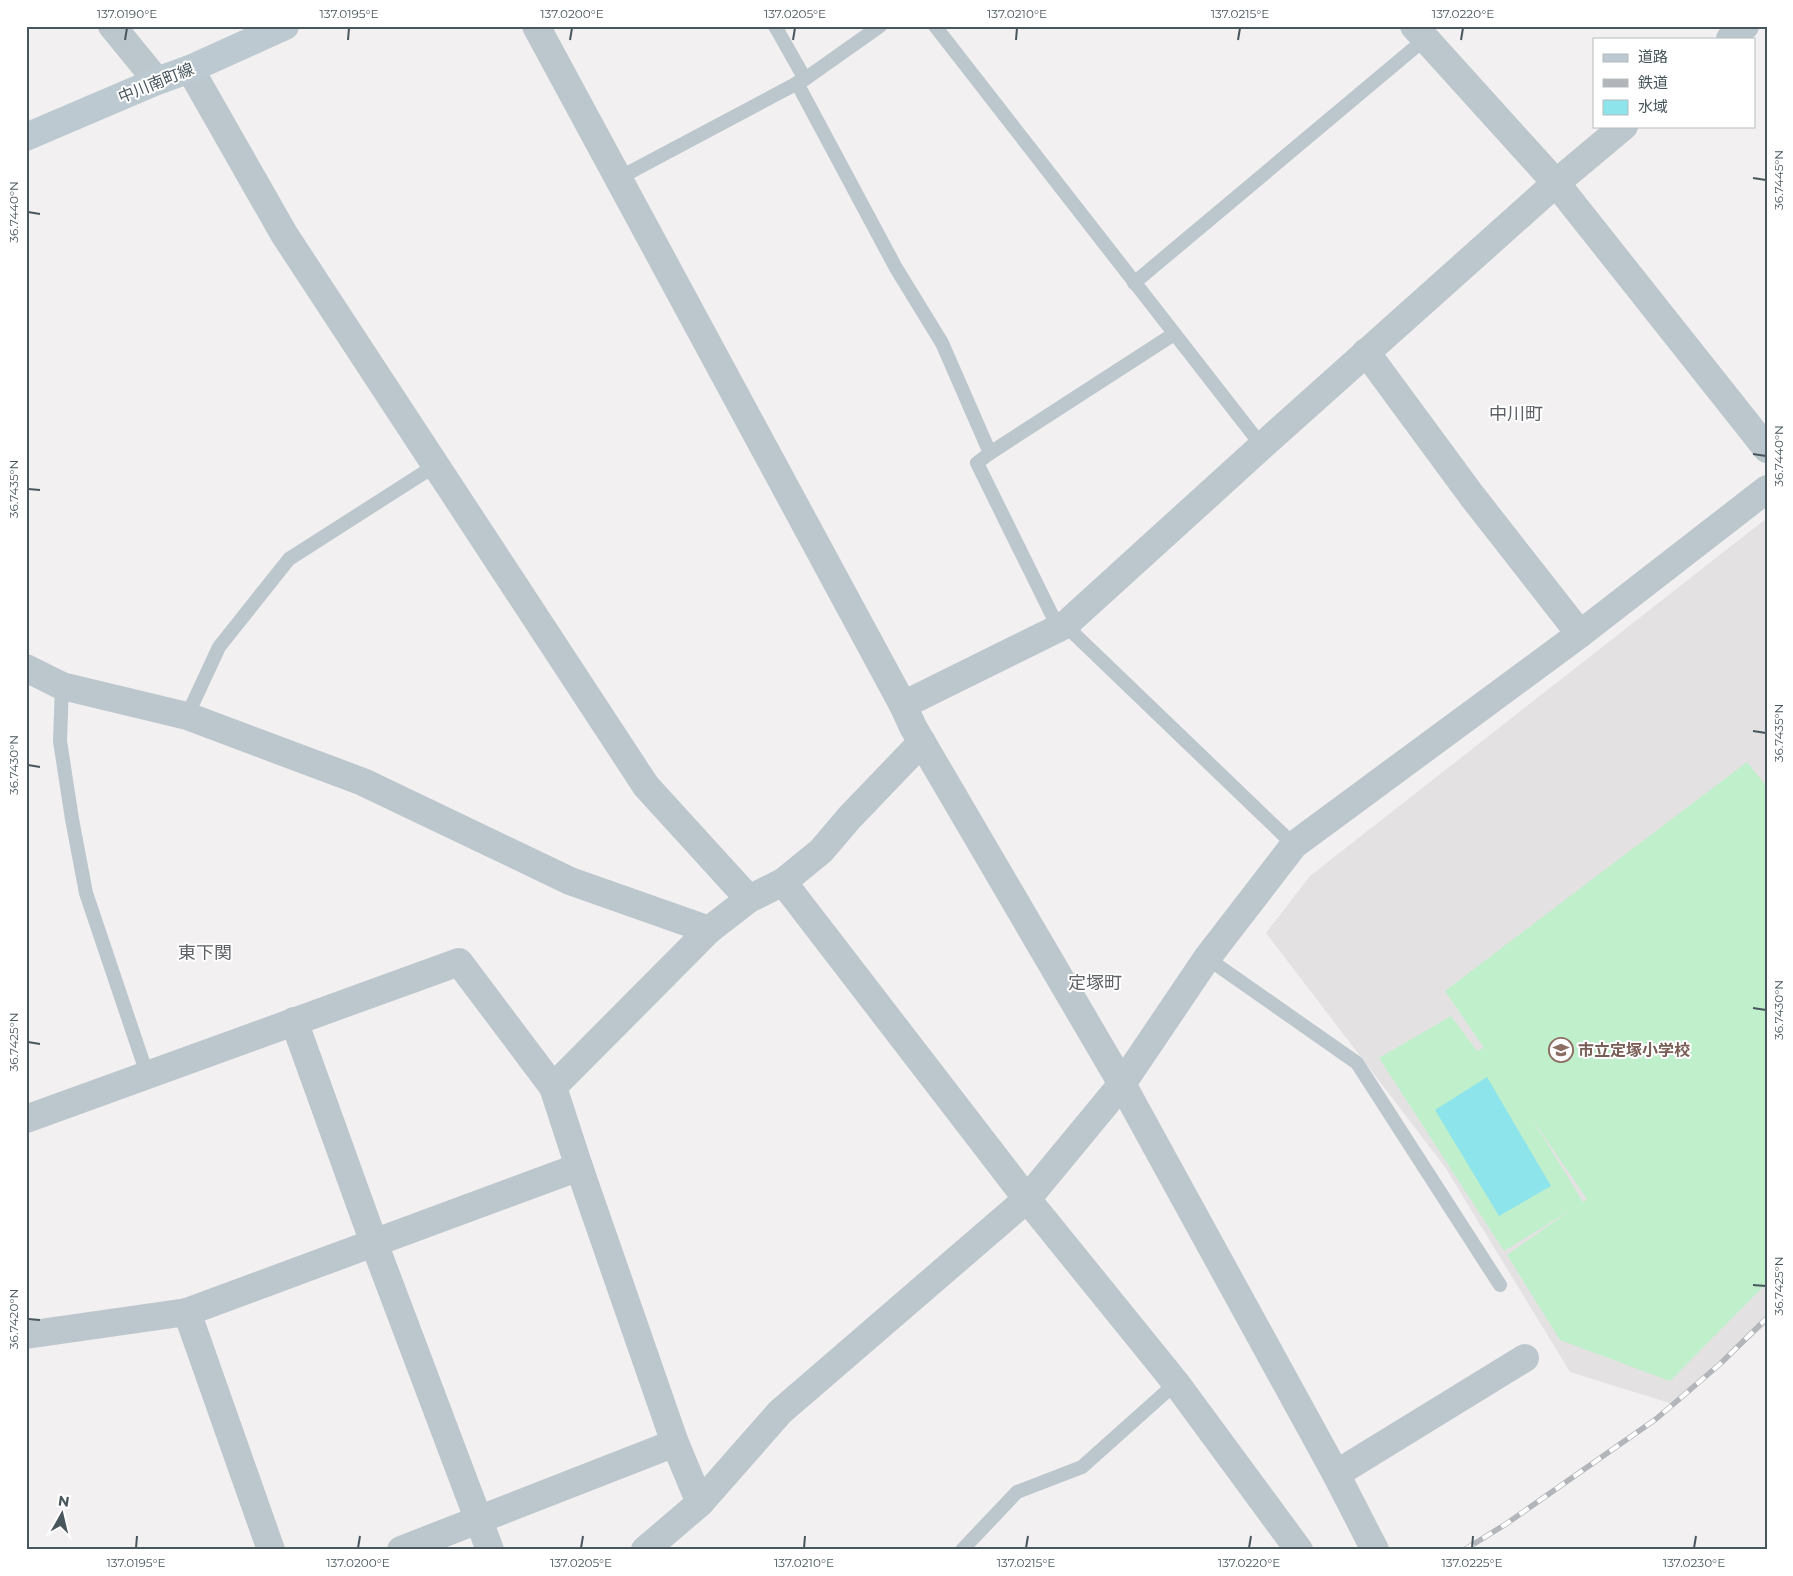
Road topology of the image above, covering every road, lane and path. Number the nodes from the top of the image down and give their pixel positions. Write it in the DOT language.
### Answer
graph roads {
  1 [pos="112,26"];
  2 [pos="285,26"];
  3 [pos="536,26"];
  4 [pos="775,26"];
  5 [pos="880,26"];
  6 [pos="934,26"];
  7 [pos="1745,26"];
  8 [pos="1420,32"];
  9 [pos="1731,38"];
  10 [pos="190,69"];
  11 [pos="157,81"];
  12 [pos="801,81"];
  13 [pos="1622,128"];
  14 [pos="26,137"];
  15 [pos="617,179"];
  16 [pos="1556,183"];
  17 [pos="1134,283"];
  18 [pos="1174,334"];
  19 [pos="1366,352"];
  20 [pos="1262,446"];
  21 [pos="1767,449"];
  22 [pos="990,454"];
  23 [pos="436,465"];
  24 [pos="1767,489"];
  25 [pos="1065,624"];
  26 [pos="1580,634"];
  27 [pos="26,668"];
  28 [pos="62,686"];
  29 [pos="903,705"];
  30 [pos="187,716"];
  31 [pos="922,742"];
  32 [pos="1294,845"];
  33 [pos="784,882"];
  34 [pos="749,899"];
  35 [pos="709,930"];
  36 [pos="1207,958"];
  37 [pos="294,1021"];
  38 [pos="147,1074"];
  39 [pos="1122,1084"];
  40 [pos="553,1087"];
  41 [pos="26,1119"];
  42 [pos="579,1166"];
  43 [pos="1026,1199"];
  44 [pos="374,1243"];
  45 [pos="1500,1286"];
  46 [pos="187,1312"];
  47 [pos="26,1335"];
  48 [pos="1525,1358"];
  49 [pos="1176,1383"];
  50 [pos="675,1443"];
  51 [pos="1336,1474"];
  52 [pos="700,1503"];
  53 [pos="480,1520"];
  54 [pos="272,1550"];
  55 [pos="401,1550"];
  56 [pos="490,1550"];
  57 [pos="645,1550"];
  58 [pos="962,1550"];
  59 [pos="1299,1550"];
  60 [pos="1375,1550"];
  1 -- 11 [label="street"];
  2 -- 10 [label="main road, 中川南町線"];
  3 -- 15 [label="street"];
  4 -- 12 [label="lane"];
  5 -- 12 [label="lane"];
  6 -- 17 [label="lane"];
  7 -- 9 [label="street"];
  8 -- 16 [label="street"];
  8 -- 17 [label="lane"];
  10 -- 11 [label="main road, 中川南町線"];
  10 -- 23 [label="street"];
  11 -- 14 [label="main road, 中川南町線"];
  12 -- 15 [label="lane"];
  12 -- 22 [label="lane"];
  13 -- 16 [label="street"];
  15 -- 29 [label="street"];
  16 -- 19 [label="street"];
  16 -- 21 [label="street"];
  17 -- 18 [label="lane"];
  18 -- 20 [label="lane"];
  18 -- 22 [label="lane"];
  19 -- 20 [label="street"];
  19 -- 26 [label="street"];
  20 -- 25 [label="street"];
  22 -- 25 [label="lane"];
  23 -- 30 [label="lane"];
  23 -- 34 [label="street"];
  24 -- 26 [label="street"];
  25 -- 29 [label="street"];
  25 -- 32 [label="lane"];
  26 -- 32 [label="street"];
  27 -- 28 [label="street"];
  28 -- 30 [label="street"];
  28 -- 38 [label="lane"];
  29 -- 31 [label="street"];
  30 -- 35 [label="street"];
  31 -- 33 [label="street"];
  31 -- 39 [label="street"];
  32 -- 36 [label="street"];
  33 -- 34 [label="street"];
  33 -- 43 [label="street"];
  34 -- 35 [label="street"];
  35 -- 40 [label="street"];
  36 -- 39 [label="street"];
  36 -- 45 [label="lane"];
  37 -- 38 [label="street"];
  37 -- 40 [label="street"];
  37 -- 44 [label="street"];
  38 -- 41 [label="street"];
  39 -- 43 [label="street"];
  39 -- 51 [label="street"];
  40 -- 42 [label="street"];
  42 -- 44 [label="street"];
  42 -- 50 [label="street"];
  43 -- 49 [label="street"];
  43 -- 52 [label="street"];
  44 -- 46 [label="street"];
  44 -- 53 [label="street"];
  46 -- 47 [label="street"];
  46 -- 54 [label="street"];
  48 -- 51 [label="street"];
  49 -- 58 [label="lane"];
  49 -- 59 [label="street"];
  50 -- 52 [label="street"];
  50 -- 53 [label="street"];
  51 -- 60 [label="street"];
  52 -- 57 [label="street"];
  53 -- 55 [label="street"];
  53 -- 56 [label="street"];
}
